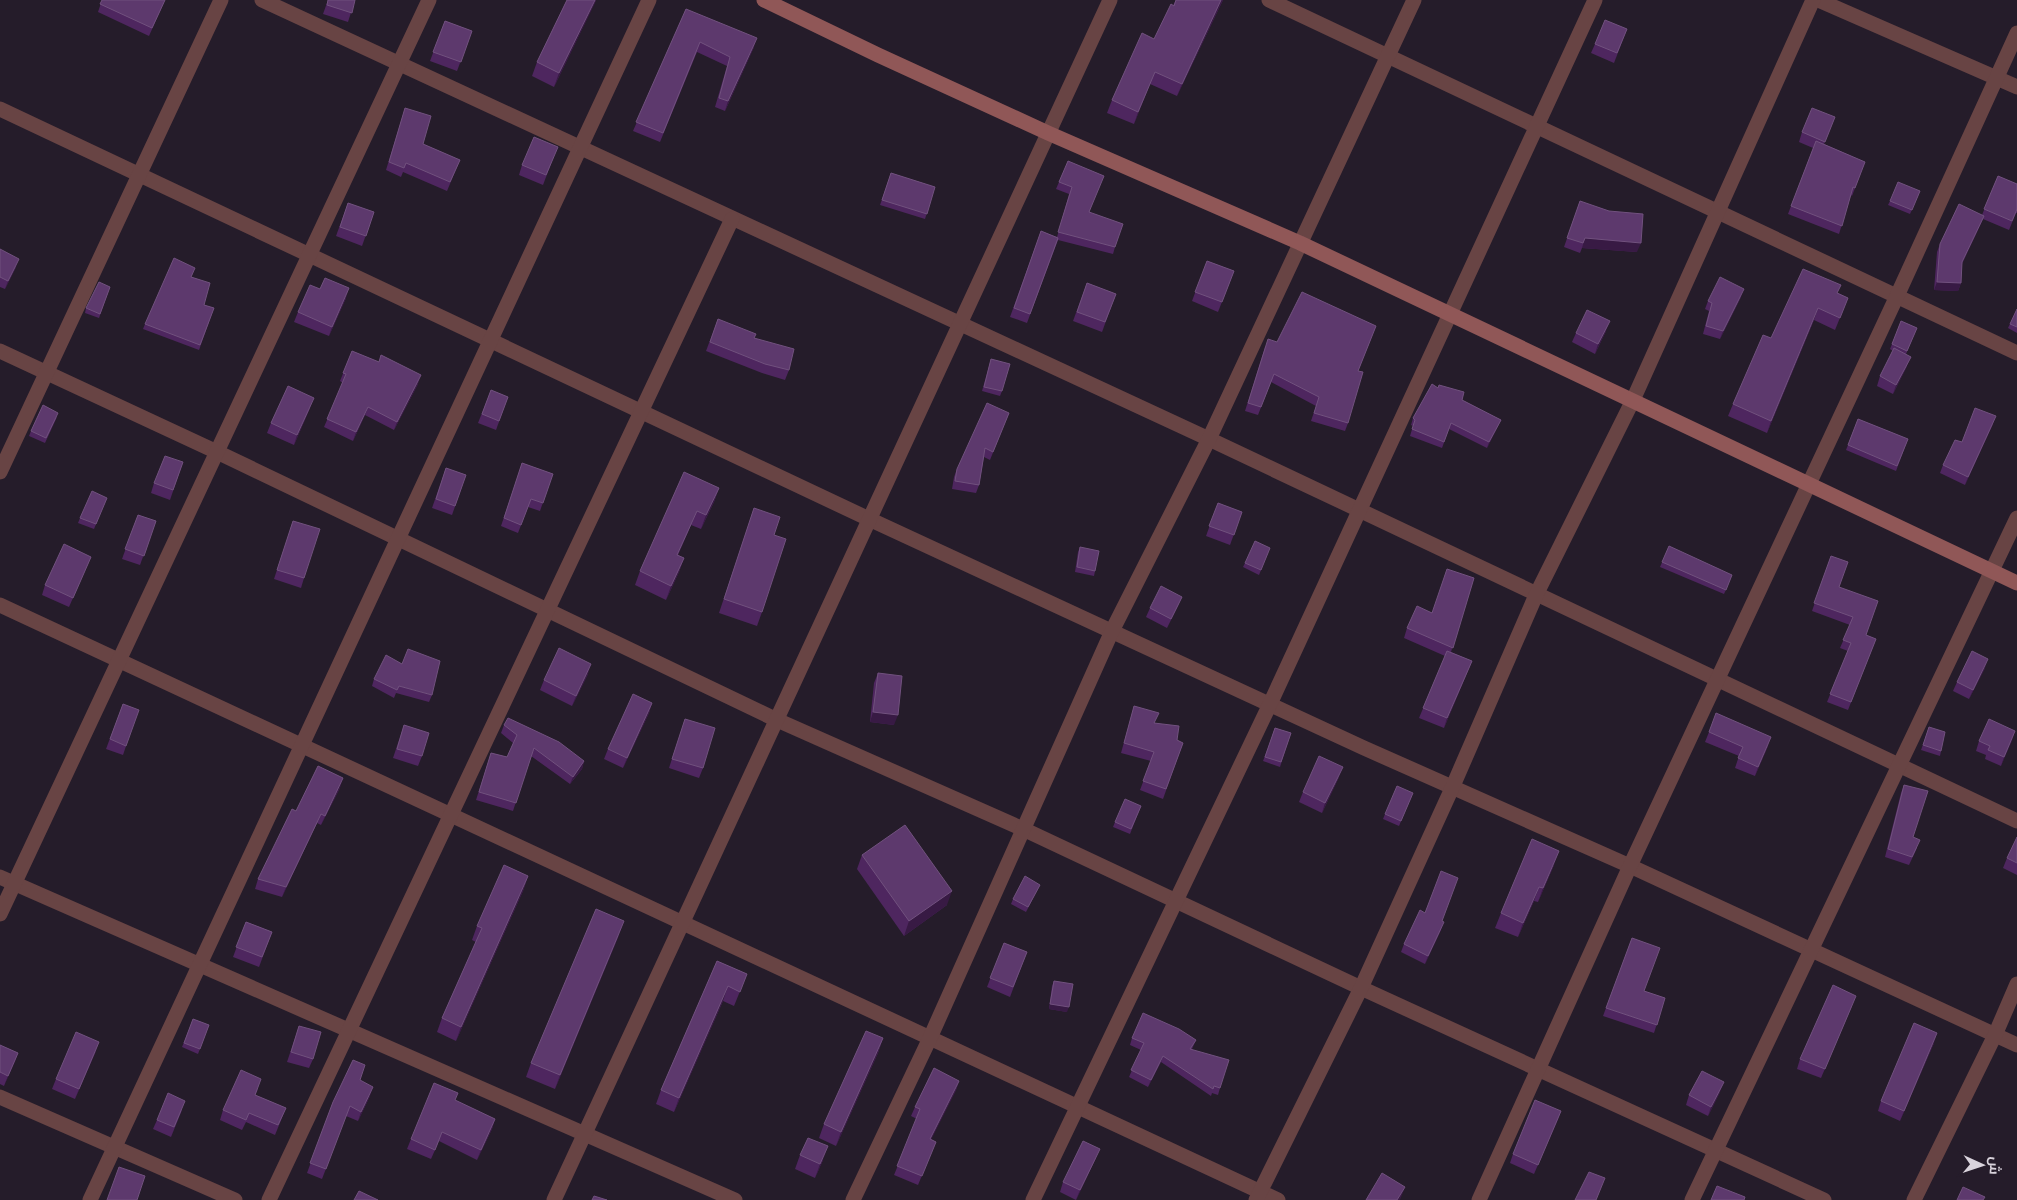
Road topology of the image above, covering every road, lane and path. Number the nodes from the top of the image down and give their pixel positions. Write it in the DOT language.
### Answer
graph roads {
  1 [pos="221,0"];
  2 [pos="262,0"];
  3 [pos="429,0"];
  4 [pos="649,0"];
  5 [pos="764,0"];
  6 [pos="1110,0"];
  7 [pos="1269,0"];
  8 [pos="1414,0"];
  9 [pos="1596,0"];
  10 [pos="1812,0"];
  11 [pos="1818,0"];
  12 [pos="2017,33"];
  13 [pos="1388,56"];
  14 [pos="398,65"];
  15 [pos="1996,76"];
  16 [pos="2017,87"];
  17 [pos="0,109"];
  18 [pos="1537,126"];
  19 [pos="1048,133"];
  20 [pos="581,149"];
  21 [pos="139,175"];
  22 [pos="1719,212"];
  23 [pos="732,219"];
  24 [pos="1300,243"];
  25 [pos="310,254"];
  26 [pos="1897,296"];
  27 [pos="1449,313"];
  28 [pos="960,324"];
  29 [pos="492,340"];
  30 [pos="0,351"];
  31 [pos="2017,353"];
  32 [pos="47,373"];
  33 [pos="1633,400"];
  34 [pos="642,411"];
  35 [pos="1208,439"];
  36 [pos="217,452"];
  37 [pos="0,472"];
  38 [pos="1809,484"];
  39 [pos="1359,510"];
  40 [pos="2017,518"];
  41 [pos="870,519"];
  42 [pos="399,539"];
  43 [pos="1992,570"];
  44 [pos="2017,583"];
  45 [pos="1536,595"];
  46 [pos="0,605"];
  47 [pos="547,610"];
  48 [pos="1112,631"];
  49 [pos="119,660"];
  50 [pos="1716,680"];
  51 [pos="1270,704"];
  52 [pos="776,720"];
  53 [pos="302,746"];
  54 [pos="1899,766"];
  55 [pos="1453,786"];
  56 [pos="451,815"];
  57 [pos="2017,821"];
  58 [pos="1023,829"];
  59 [pos="1630,866"];
  60 [pos="0,877"];
  61 [pos="14,883"];
  62 [pos="1177,902"];
  63 [pos="0,914"];
  64 [pos="682,923"];
  65 [pos="1811,950"];
  66 [pos="200,964"];
  67 [pos="2017,984"];
  68 [pos="1361,988"];
  69 [pos="349,1030"];
  70 [pos="1995,1035"];
  71 [pos="930,1038"];
  72 [pos="2017,1045"];
  73 [pos="1538,1069"];
  74 [pos="0,1097"];
  75 [pos="1078,1107"];
  76 [pos="585,1134"];
  77 [pos="115,1148"];
  78 [pos="1715,1150"];
  79 [pos="1258,1196"];
  80 [pos="90,1200"];
  81 [pos="235,1200"];
  82 [pos="269,1200"];
  83 [pos="554,1200"];
  84 [pos="735,1200"];
  85 [pos="853,1200"];
  86 [pos="1033,1200"];
  87 [pos="1278,1200"];
  88 [pos="1479,1200"];
  89 [pos="1692,1200"];
  90 [pos="1824,1200"];
  91 [pos="1914,1200"];
  1 -- 21 [label="street"];
  2 -- 14 [label="street"];
  3 -- 14 [label="street"];
  4 -- 20 [label="street"];
  5 -- 19 [label="main road"];
  6 -- 19 [label="street"];
  7 -- 13 [label="street"];
  8 -- 13 [label="street"];
  9 -- 18 [label="street"];
  10 -- 22 [label="street"];
  11 -- 15 [label="street"];
  12 -- 15 [label="street"];
  13 -- 18 [label="street"];
  13 -- 24 [label="street"];
  14 -- 20 [label="street"];
  14 -- 25 [label="street"];
  15 -- 16 [label="street"];
  15 -- 26 [label="street"];
  17 -- 21 [label="street"];
  18 -- 22 [label="street"];
  18 -- 27 [label="street"];
  19 -- 24 [label="main road"];
  19 -- 28 [label="street"];
  20 -- 23 [label="street"];
  20 -- 29 [label="street"];
  21 -- 25 [label="street"];
  21 -- 32 [label="street"];
  22 -- 26 [label="street"];
  22 -- 33 [label="street"];
  23 -- 28 [label="street"];
  23 -- 34 [label="street"];
  24 -- 27 [label="main road"];
  24 -- 35 [label="street"];
  25 -- 29 [label="street"];
  25 -- 36 [label="street"];
  26 -- 31 [label="street"];
  26 -- 38 [label="street"];
  27 -- 33 [label="main road"];
  27 -- 39 [label="street"];
  28 -- 35 [label="street"];
  28 -- 41 [label="street"];
  29 -- 34 [label="street"];
  29 -- 42 [label="street"];
  30 -- 32 [label="street"];
  32 -- 36 [label="street"];
  32 -- 37 [label="street"];
  33 -- 38 [label="main road"];
  33 -- 45 [label="street"];
  34 -- 41 [label="street"];
  34 -- 47 [label="street"];
  35 -- 39 [label="street"];
  35 -- 48 [label="street"];
  36 -- 42 [label="street"];
  36 -- 49 [label="street"];
  38 -- 43 [label="main road"];
  38 -- 50 [label="street"];
  39 -- 45 [label="street"];
  39 -- 51 [label="street"];
  40 -- 43 [label="street"];
  41 -- 48 [label="street"];
  41 -- 52 [label="street"];
  42 -- 47 [label="street"];
  42 -- 53 [label="street"];
  43 -- 44 [label="main road"];
  43 -- 54 [label="street"];
  45 -- 50 [label="street"];
  45 -- 55 [label="street"];
  46 -- 49 [label="street"];
  47 -- 52 [label="street"];
  47 -- 56 [label="street"];
  48 -- 51 [label="street"];
  48 -- 58 [label="street"];
  49 -- 53 [label="street"];
  49 -- 61 [label="street"];
  50 -- 54 [label="street"];
  50 -- 59 [label="street"];
  51 -- 55 [label="street"];
  51 -- 62 [label="street"];
  52 -- 58 [label="street"];
  52 -- 64 [label="street"];
  53 -- 56 [label="street"];
  53 -- 66 [label="street"];
  54 -- 57 [label="street"];
  54 -- 65 [label="street"];
  55 -- 59 [label="street"];
  55 -- 68 [label="street"];
  56 -- 64 [label="street"];
  56 -- 69 [label="street"];
  58 -- 62 [label="street"];
  58 -- 71 [label="street"];
  59 -- 65 [label="street"];
  59 -- 73 [label="street"];
  60 -- 61 [label="street"];
  61 -- 63 [label="street"];
  61 -- 66 [label="street"];
  62 -- 68 [label="street"];
  62 -- 75 [label="street"];
  64 -- 71 [label="street"];
  64 -- 76 [label="street"];
  65 -- 70 [label="street"];
  65 -- 78 [label="street"];
  66 -- 69 [label="street"];
  66 -- 77 [label="street"];
  67 -- 70 [label="street"];
  68 -- 73 [label="street"];
  68 -- 79 [label="street"];
  69 -- 76 [label="street"];
  69 -- 82 [label="street"];
  70 -- 72 [label="street"];
  70 -- 91 [label="street"];
  71 -- 75 [label="street"];
  71 -- 85 [label="street"];
  73 -- 78 [label="street"];
  73 -- 88 [label="street"];
  74 -- 77 [label="street"];
  75 -- 79 [label="street"];
  75 -- 86 [label="street"];
  76 -- 83 [label="street"];
  76 -- 84 [label="street"];
  77 -- 80 [label="street"];
  77 -- 81 [label="street"];
  78 -- 89 [label="street"];
  78 -- 90 [label="street"];
  79 -- 87 [label="street"];
}
